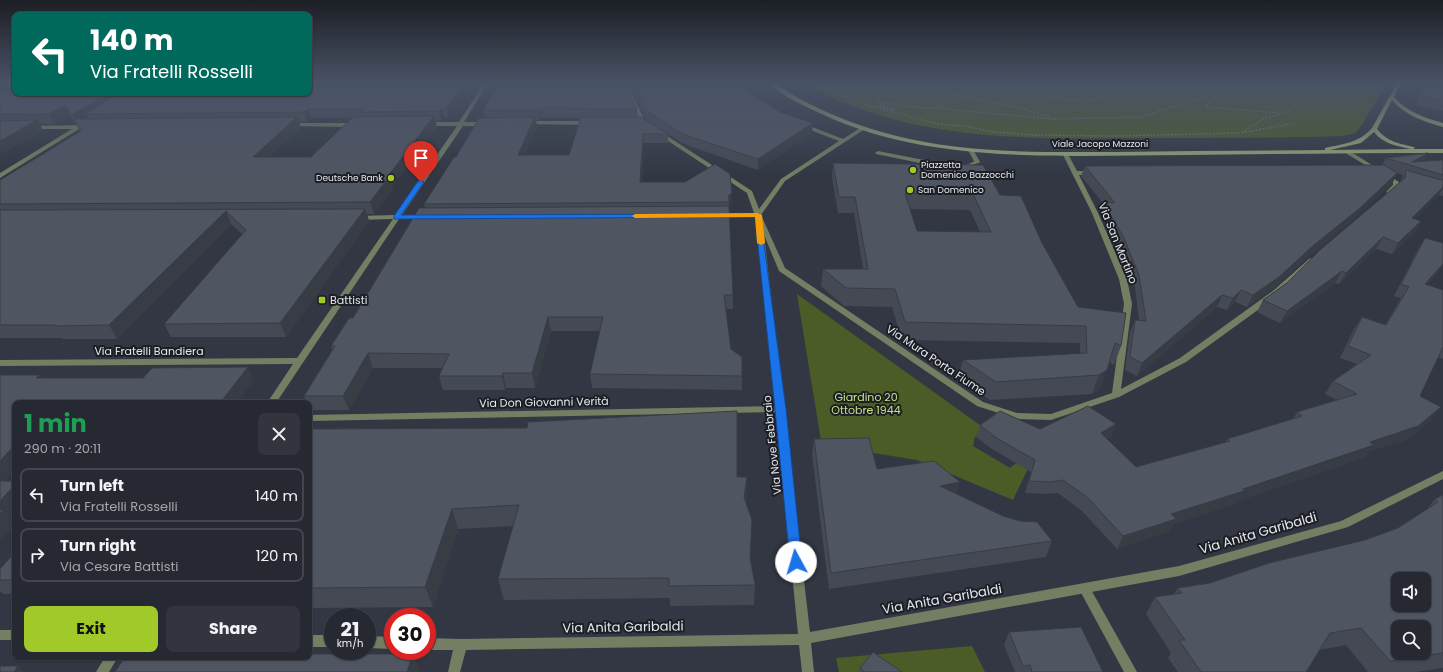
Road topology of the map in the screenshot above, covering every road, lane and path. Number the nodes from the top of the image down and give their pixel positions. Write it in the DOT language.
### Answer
graph roads {
  1 [pos="467,114"];
  2 [pos="639,114"];
  3 [pos="823,114"];
  4 [pos="902,114"];
  5 [pos="1002,114"];
  6 [pos="1040,114"];
  7 [pos="1150,114"];
  8 [pos="1277,114"];
  9 [pos="1382,114"];
  10 [pos="1416,114"];
  11 [pos="1055,119"];
  12 [pos="90,120"];
  13 [pos="794,121"];
  14 [pos="635,122"];
  15 [pos="643,122"];
  16 [pos="517,123"];
  17 [pos="596,123"];
  18 [pos="1295,123"];
  19 [pos="421,124"];
  20 [pos="461,124"];
  21 [pos="493,124"];
  22 [pos="284,125"];
  23 [pos="362,125"];
  24 [pos="1443,125"];
  25 [pos="23,127"];
  26 [pos="78,127"];
  27 [pos="94,127"];
  28 [pos="650,127"];
  29 [pos="862,129"];
  30 [pos="1374,129"];
  31 [pos="656,131"];
  32 [pos="1241,133"];
  33 [pos="843,141"];
  34 [pos="971,150"];
  35 [pos="1431,151"];
  36 [pos="1443,151"];
  37 [pos="878,153"];
  38 [pos="1064,153"];
  39 [pos="1303,153"];
  40 [pos="1349,153"];
  41 [pos="1364,172"];
  42 [pos="1380,172"];
  43 [pos="1074,173"];
  44 [pos="1101,173"];
  45 [pos="0,176"];
  46 [pos="1403,178"];
  47 [pos="1385,196"];
  48 [pos="711,215"];
  49 [pos="758,215"];
  50 [pos="428,217"];
  51 [pos="352,218"];
  52 [pos="396,218"];
  53 [pos="1317,255"];
  54 [pos="299,361"];
  55 [pos="0,363"];
  56 [pos="1116,395"];
  57 [pos="273,400"];
  58 [pos="780,409"];
  59 [pos="312,418"];
  60 [pos="1443,475"];
  61 [pos="1085,589"];
  62 [pos="0,635"];
  63 [pos="12,635"];
  64 [pos="804,639"];
  65 [pos="312,641"];
  66 [pos="324,641"];
  67 [pos="436,644"];
  68 [pos="461,645"];
  69 [pos="110,660"];
  70 [pos="102,672"];
  71 [pos="454,672"];
  72 [pos="808,672"];
  73 [pos="1130,672"];
  1 -- 20 [label="street"];
  2 -- 15 [label="street"];
  3 -- 29 [label="street, Viale Jacopo Mazzoni"];
  4 -- 32 [label="path"];
  5 -- 11 [label="path"];
  6 -- 11 [label="path"];
  7 -- 11 [label="path"];
  8 -- 32 [label="path"];
  9 -- 30 [label="street"];
  10 -- 24 [label="street"];
  12 -- 26 [label="street"];
  13 -- 33 [label="street"];
  14 -- 15 [label="street"];
  15 -- 28 [label="street"];
  16 -- 17 [label="street"];
  18 -- 32 [label="path"];
  19 -- 20 [label="street"];
  20 -- 21 [label="street"];
  20 -- 52 [label="street"];
  22 -- 23 [label="street"];
  25 -- 26 [label="street"];
  26 -- 27 [label="street"];
  26 -- 45 [label="street"];
  29 -- 33 [label="street"];
  29 -- 34 [label="street, Viale Jacopo Mazzoni"];
  30 -- 35 [label="street"];
  30 -- 39 [label="street"];
  31 -- 49 [label="street, Via Mura Porta Fiume"];
  33 -- 49 [label="street"];
  34 -- 37 [label="street"];
  34 -- 38 [label="street, Viale Jacopo Mazzoni"];
  35 -- 36 [label="street, Viale Jacopo Mazzoni"];
  35 -- 40 [label="street, Viale Jacopo Mazzoni"];
  38 -- 39 [label="street, Viale Jacopo Mazzoni"];
  38 -- 43 [label="street, Via San Martino"];
  39 -- 40 [label="street, Viale Jacopo Mazzoni"];
  40 -- 42 [label="street"];
  41 -- 42 [label="street"];
  42 -- 46 [label="street"];
  42 -- 47 [label="street"];
  43 -- 44 [label="street"];
  43 -- 56 [label="street, Via San Martino"];
  48 -- 49 [label="street"];
  49 -- 56 [label="street, Via Mura Porta Fiume"];
  49 -- 58 [label="street, Via Nove Febbraio"];
  50 -- 52 [label="street"];
  51 -- 52 [label="street"];
  52 -- 54 [label="street"];
  53 -- 56 [label="street, Via Mura Porta Fiume"];
  54 -- 55 [label="street, Via Fratelli Bandiera"];
  54 -- 57 [label="street"];
  58 -- 59 [label="street, Via Don Giovanni Verità"];
  58 -- 64 [label="street, Via Nove Febbraio"];
  60 -- 61 [label="street, Via Anita Garibaldi"];
  61 -- 64 [label="street, Via Anita Garibaldi"];
  61 -- 73 [label="street"];
  62 -- 63 [label="street"];
  64 -- 68 [label="street, Via Anita Garibaldi"];
  64 -- 72 [label="street, Via Nove Febbraio"];
  65 -- 66 [label="street"];
  67 -- 68 [label="street, Via Anita Garibaldi"];
  68 -- 71 [label="street"];
  69 -- 70 [label="street"];
}
